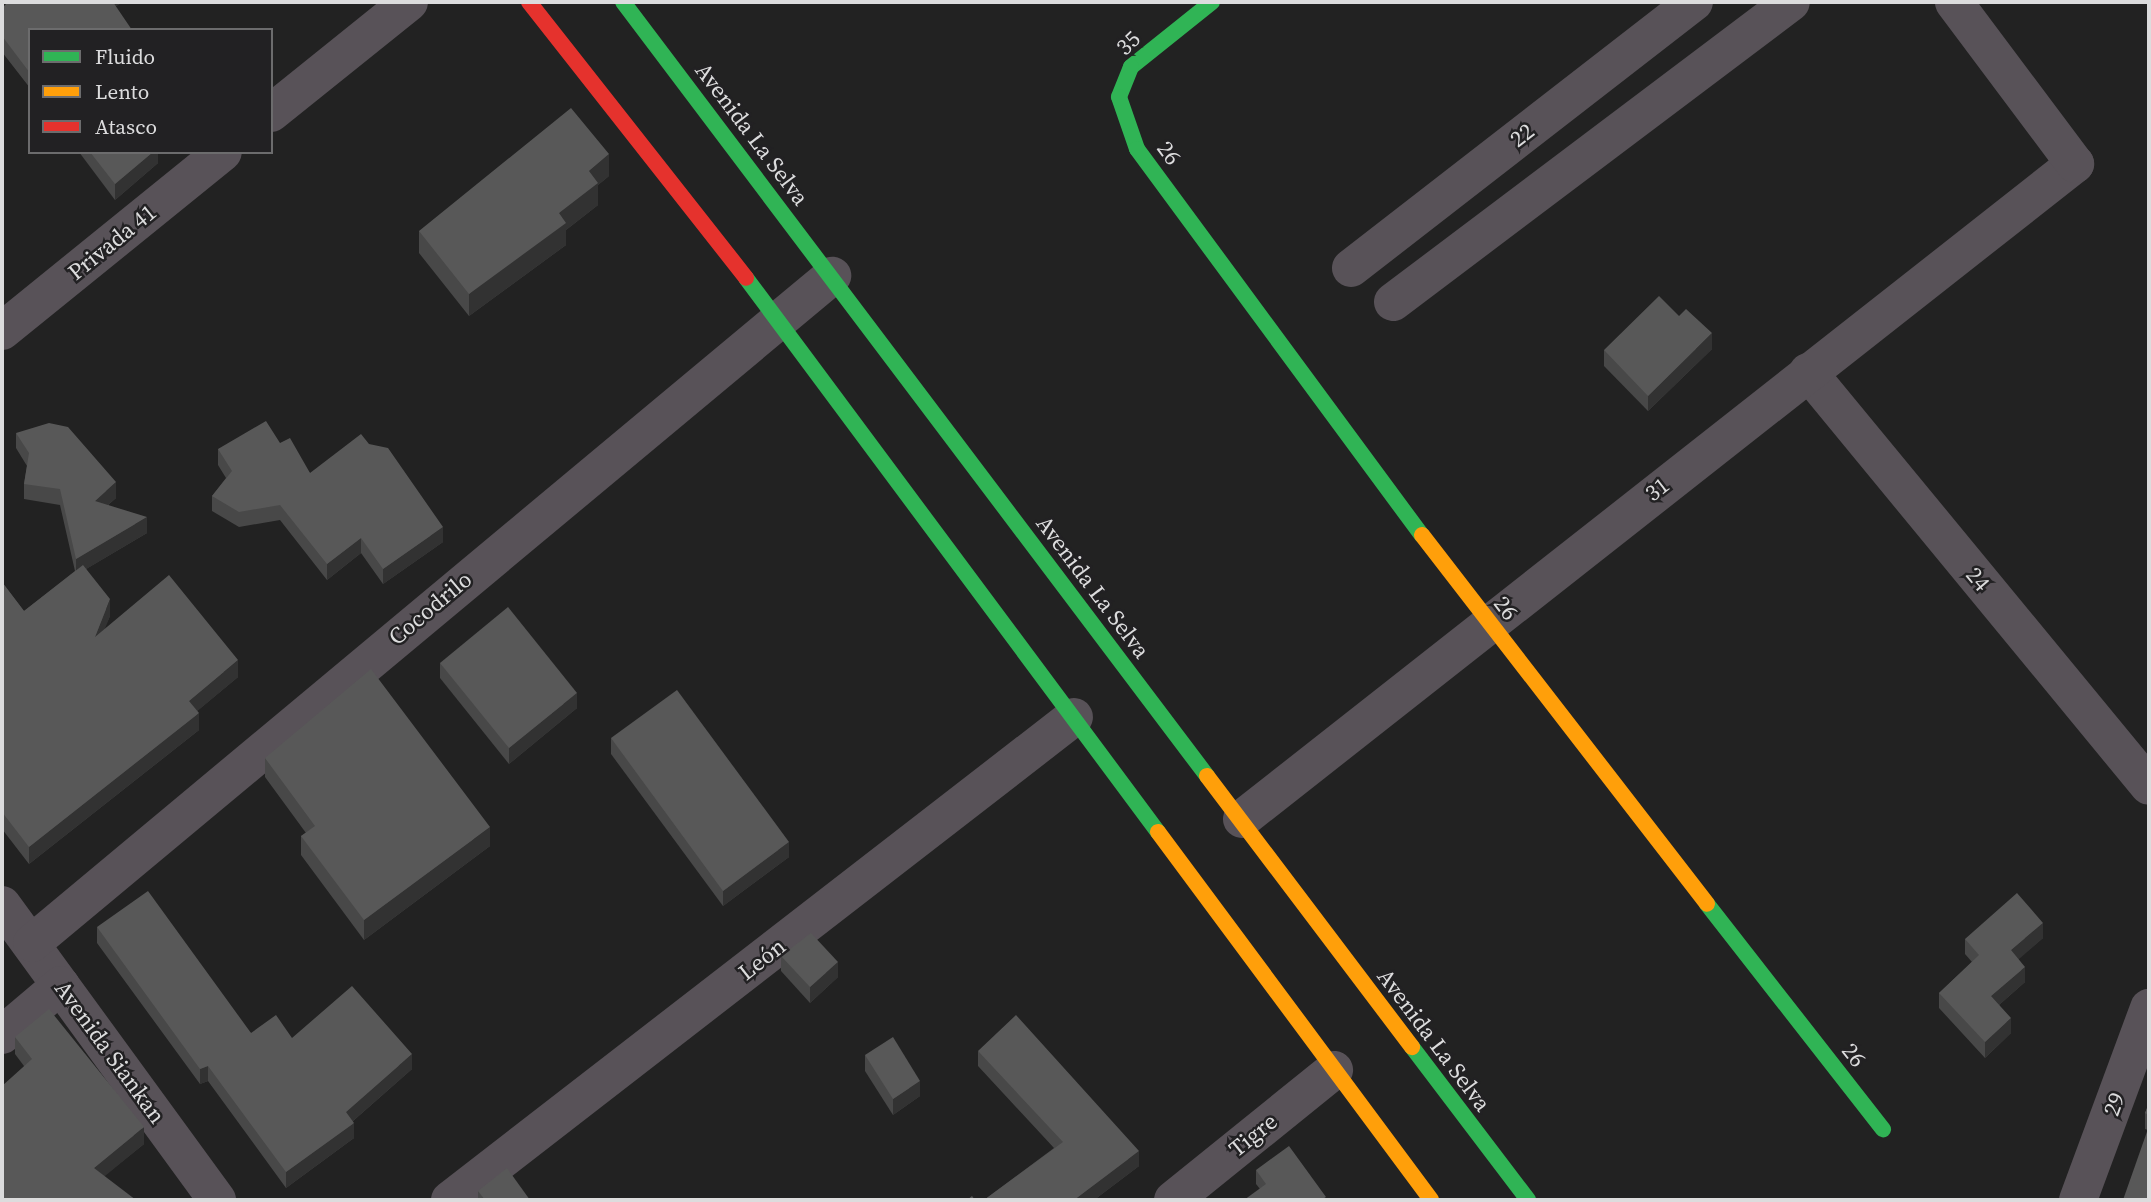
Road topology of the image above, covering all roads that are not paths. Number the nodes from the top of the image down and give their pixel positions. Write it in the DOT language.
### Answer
graph roads {
  1 [pos="409,2"];
  2 [pos="529,2"];
  3 [pos="623,2"];
  4 [pos="1212,2"];
  5 [pos="1694,2"];
  6 [pos="1791,2"];
  7 [pos="1954,2"];
  8 [pos="1119,97"];
  9 [pos="273,111"];
  10 [pos="221,154"];
  11 [pos="1351,268"];
  12 [pos="832,276"];
  13 [pos="1393,302"];
  14 [pos="776,317"];
  15 [pos="2,331"];
  16 [pos="1808,372"];
  17 [pos="1486,621"];
  18 [pos="1074,717"];
  19 [pos="2149,786"];
  20 [pos="1242,819"];
  21 [pos="2,905"];
  22 [pos="32,943"];
  23 [pos="61,985"];
  24 [pos="2146,1029"];
  25 [pos="2,1035"];
  26 [pos="1334,1070"];
  27 [pos="1883,1129"];
  28 [pos="217,1200"];
  29 [pos="450,1200"];
  30 [pos="1173,1200"];
  31 [pos="1431,1200"];
  32 [pos="1528,1200"];
  33 [pos="2078,1200"];
  1 -- 9 [label="street"];
  2 -- 14 [label="street"];
  3 -- 12 [label="street, Avenida La Selva"];
  4 -- 8 [label="street, 35"];
  5 -- 11 [label="street, 22"];
  6 -- 13 [label="street"];
  7 -- 16 [label="street, 31"];
  8 -- 17 [label="street, 26"];
  10 -- 15 [label="street, Privada 41"];
  12 -- 14 [label="street, Cocodrilo"];
  12 -- 20 [label="street, Avenida La Selva"];
  14 -- 18 [label="street"];
  14 -- 22 [label="street, Cocodrilo"];
  16 -- 17 [label="street, 31"];
  16 -- 19 [label="street, 24"];
  17 -- 20 [label="street, 31"];
  17 -- 27 [label="street, 26"];
  18 -- 26 [label="street"];
  18 -- 29 [label="street, León"];
  20 -- 32 [label="street, Avenida La Selva"];
  21 -- 22 [label="street, Avenida Siankan"];
  22 -- 23 [label="street, Avenida Siankan"];
  23 -- 25 [label="street"];
  23 -- 28 [label="street, Avenida Siankan"];
  24 -- 33 [label="street, 29"];
  26 -- 30 [label="street, Tigre"];
  26 -- 31 [label="street"];
}
